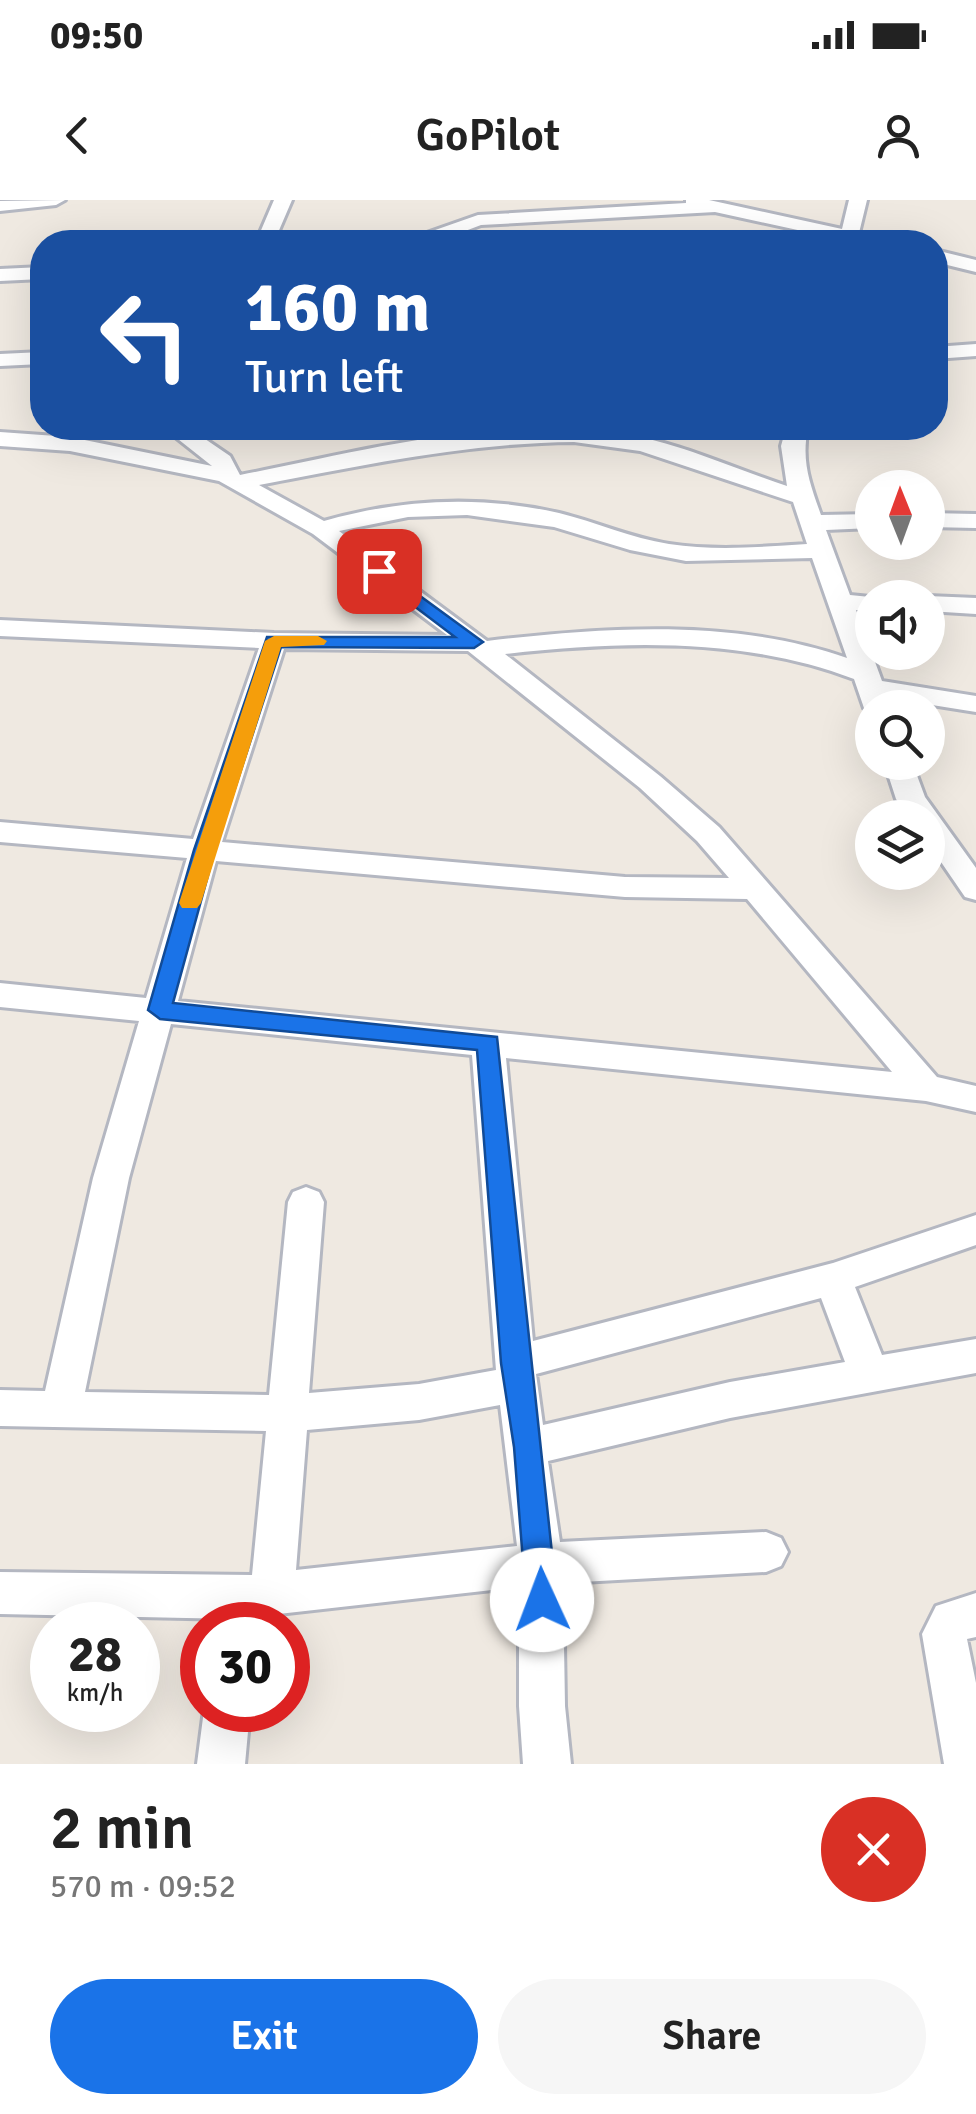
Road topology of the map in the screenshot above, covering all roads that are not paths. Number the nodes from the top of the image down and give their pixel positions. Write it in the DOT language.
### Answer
graph roads {
  1 [pos="56,200"];
  2 [pos="282,200"];
  3 [pos="685,200"];
  4 [pos="858,200"];
  5 [pos="0,206"];
  6 [pos="714,207"];
  7 [pos="270,230"];
  8 [pos="447,230"];
  9 [pos="808,230"];
  10 [pos="851,230"];
  11 [pos="948,259"];
  12 [pos="976,266"];
  13 [pos="30,274"];
  14 [pos="0,275"];
  15 [pos="0,340"];
  16 [pos="30,340"];
  17 [pos="976,350"];
  18 [pos="948,352"];
  19 [pos="30,359"];
  20 [pos="0,360"];
  21 [pos="0,438"];
  22 [pos="192,440"];
  23 [pos="495,440"];
  24 [pos="605,440"];
  25 [pos="793,440"];
  26 [pos="232,479"];
  27 [pos="801,496"];
  28 [pos="945,520"];
  29 [pos="976,521"];
  30 [pos="855,522"];
  31 [pos="810,523"];
  32 [pos="321,528"];
  33 [pos="821,550"];
  34 [pos="841,602"];
  35 [pos="855,602"];
  36 [pos="945,605"];
  37 [pos="976,606"];
  38 [pos="0,628"];
  39 [pos="274,641"];
  40 [pos="478,646"];
  41 [pos="871,689"];
  42 [pos="976,704"];
  43 [pos="0,832"];
  44 [pos="945,847"];
  45 [pos="204,850"];
  46 [pos="759,889"];
  47 [pos="976,890"];
  48 [pos="0,995"];
  49 [pos="160,1010"];
  50 [pos="488,1043"];
  51 [pos="926,1088"];
  52 [pos="976,1099"];
  53 [pos="306,1202"];
  54 [pos="976,1230"];
  55 [pos="834,1278"];
  56 [pos="976,1356"];
  57 [pos="516,1373"];
  58 [pos="869,1373"];
  59 [pos="0,1408"];
  60 [pos="61,1408"];
  61 [pos="290,1413"];
  62 [pos="529,1447"];
  63 [pos="766,1552"];
  64 [pos="541,1564"];
  65 [pos="0,1593"];
  66 [pos="184,1602"];
  67 [pos="247,1602"];
  68 [pos="268,1602"];
  69 [pos="976,1615"];
  70 [pos="225,1732"];
  71 [pos="221,1764"];
  72 [pos="547,1764"];
  73 [pos="968,1764"];
  1 -- 5 [label="street"];
  2 -- 7 [label="street"];
  3 -- 6 [label="street"];
  4 -- 10 [label="street"];
  6 -- 8 [label="street"];
  6 -- 9 [label="street"];
  11 -- 12 [label="street"];
  13 -- 14 [label="street"];
  15 -- 16 [label="street"];
  17 -- 18 [label="street"];
  19 -- 20 [label="street"];
  21 -- 26 [label="street"];
  22 -- 26 [label="street"];
  23 -- 26 [label="street"];
  24 -- 27 [label="street"];
  25 -- 27 [label="street"];
  26 -- 32 [label="street"];
  27 -- 31 [label="street"];
  28 -- 29 [label="street"];
  30 -- 31 [label="street"];
  31 -- 33 [label="street"];
  32 -- 33 [label="street"];
  32 -- 40 [label="street"];
  33 -- 34 [label="street"];
  34 -- 35 [label="street"];
  34 -- 41 [label="street"];
  36 -- 37 [label="street"];
  38 -- 39 [label="street"];
  39 -- 40 [label="street"];
  39 -- 45 [label="street"];
  40 -- 41 [label="street"];
  40 -- 46 [label="street"];
  41 -- 42 [label="street"];
  43 -- 45 [label="street"];
  44 -- 47 [label="street"];
  45 -- 46 [label="street"];
  45 -- 49 [label="street"];
  46 -- 51 [label="street"];
  48 -- 49 [label="street"];
  49 -- 50 [label="street"];
  49 -- 60 [label="street"];
  50 -- 51 [label="street"];
  50 -- 57 [label="street"];
  51 -- 52 [label="street"];
  53 -- 61 [label="street"];
  54 -- 55 [label="street"];
  55 -- 57 [label="street"];
  55 -- 58 [label="street"];
  56 -- 58 [label="street"];
  57 -- 61 [label="street"];
  57 -- 62 [label="street"];
  58 -- 62 [label="street"];
  59 -- 60 [label="street"];
  60 -- 61 [label="street"];
  61 -- 67 [label="street"];
  62 -- 64 [label="street"];
  63 -- 64 [label="street"];
  64 -- 68 [label="street"];
  64 -- 72 [label="street"];
  65 -- 66 [label="street"];
  69 -- 73 [label="street"];
  70 -- 71 [label="street"];
}
